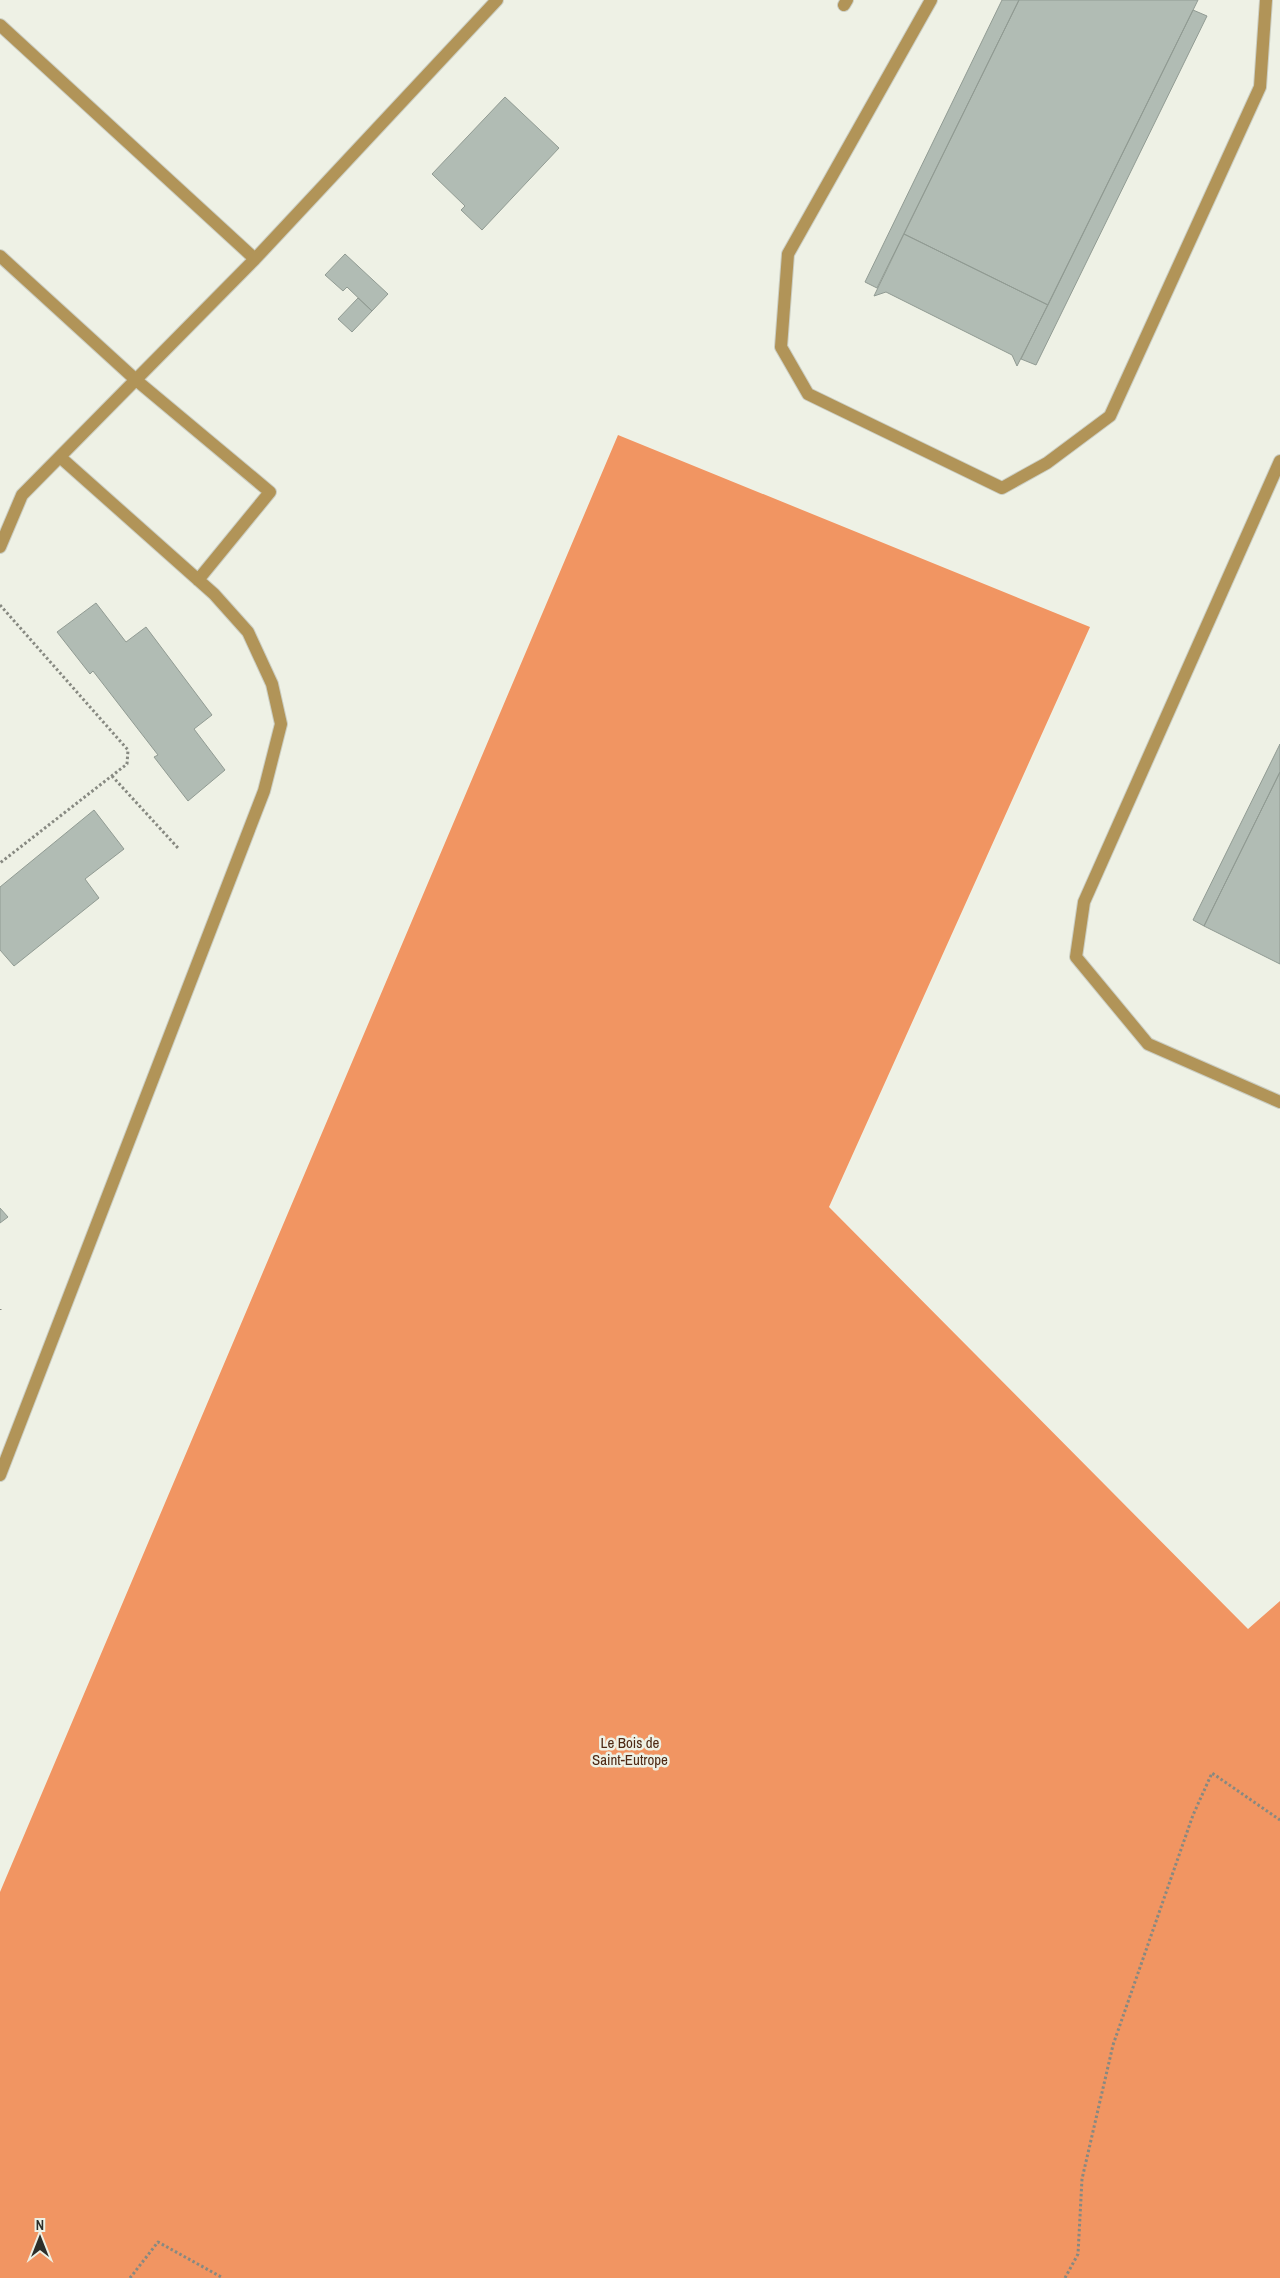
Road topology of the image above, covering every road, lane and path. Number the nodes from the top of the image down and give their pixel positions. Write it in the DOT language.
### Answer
graph roads {
  1 [pos="497,0"];
  2 [pos="931,0"];
  3 [pos="1266,0"];
  4 [pos="0,25"];
  5 [pos="0,256"];
  6 [pos="255,259"];
  7 [pos="136,380"];
  8 [pos="60,457"];
  9 [pos="1280,462"];
  10 [pos="0,547"];
  11 [pos="198,580"];
  12 [pos="0,605"];
  13 [pos="112,776"];
  14 [pos="178,848"];
  15 [pos="0,863"];
  16 [pos="1280,1102"];
  17 [pos="0,1474"];
  18 [pos="1280,1820"];
  19 [pos="130,2278"];
  20 [pos="223,2278"];
  21 [pos="1065,2278"];
  1 -- 6 [label="lane"];
  2 -- 3 [label="lane"];
  4 -- 6 [label="lane"];
  5 -- 7 [label="lane"];
  6 -- 7 [label="lane"];
  7 -- 8 [label="lane"];
  7 -- 11 [label="lane"];
  8 -- 10 [label="lane"];
  8 -- 11 [label="lane"];
  9 -- 16 [label="lane"];
  11 -- 17 [label="lane"];
  12 -- 13 [label="path"];
  13 -- 14 [label="path"];
  13 -- 15 [label="path"];
  18 -- 21 [label="path"];
  19 -- 20 [label="path"];
}
